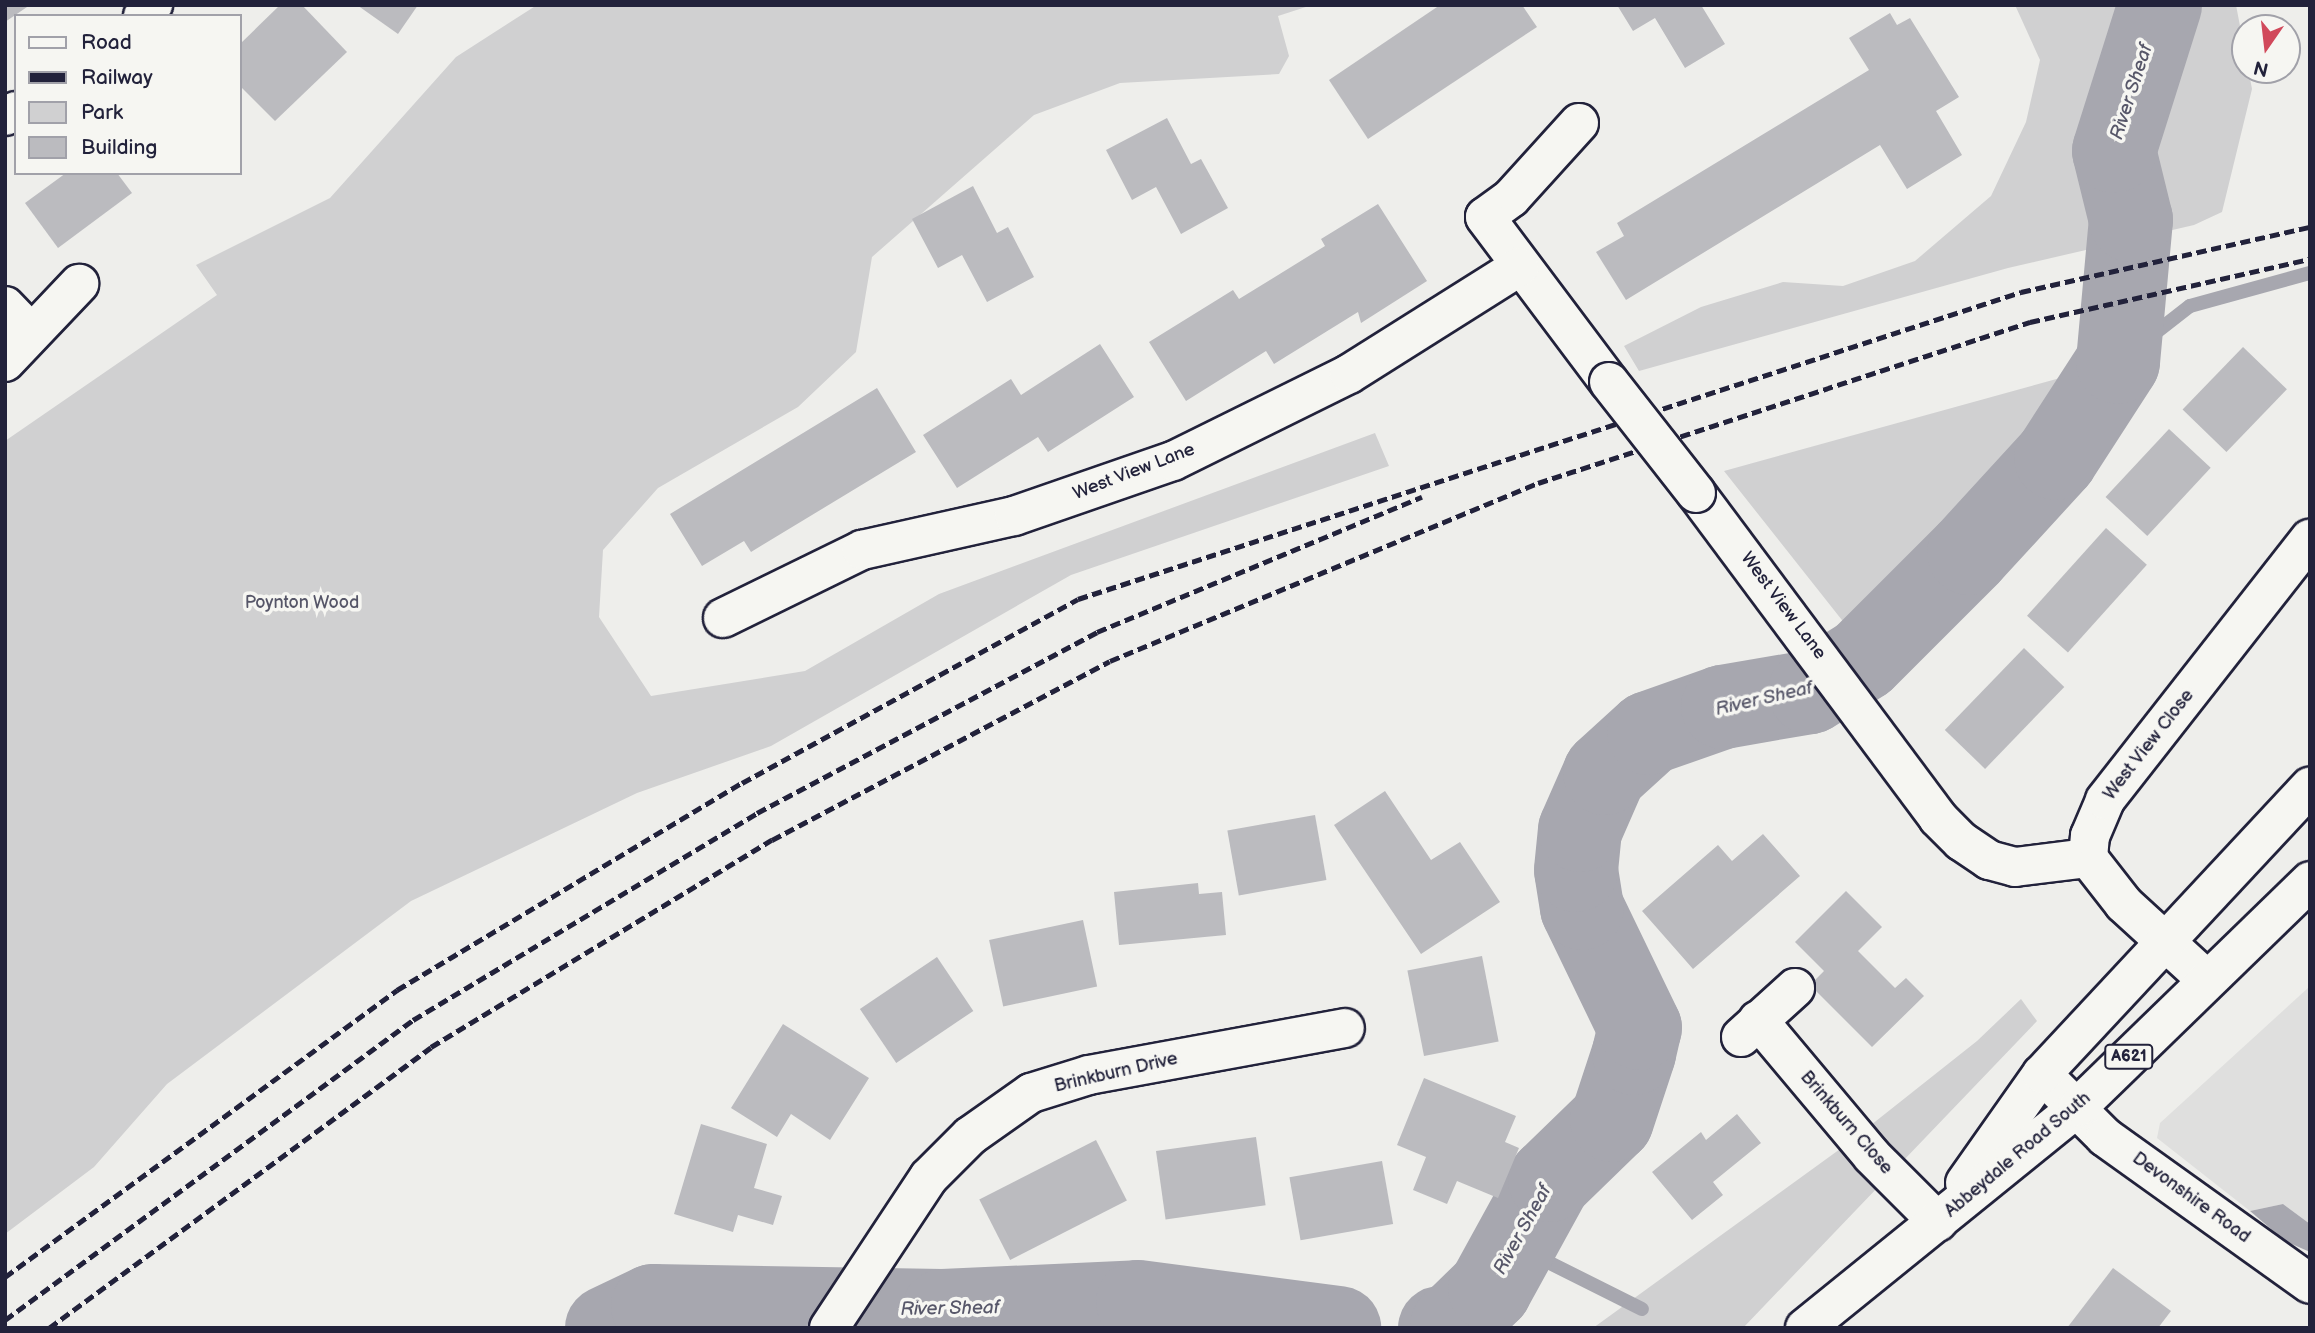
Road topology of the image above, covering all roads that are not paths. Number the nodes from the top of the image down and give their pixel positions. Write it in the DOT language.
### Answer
graph roads {
  1 [pos="1579,123"];
  2 [pos="1519,267"];
  3 [pos="79,284"];
  4 [pos="18,319"];
  5 [pos="5,362"];
  6 [pos="2310,539"];
  7 [pos="723,618"];
  8 [pos="2310,787"];
  9 [pos="2088,858"];
  10 [pos="2310,881"];
  11 [pos="2162,942"];
  12 [pos="2207,980"];
  13 [pos="1795,988"];
  14 [pos="1345,1028"];
  15 [pos="2042,1074"];
  16 [pos="2078,1108"];
  17 [pos="1938,1222"];
  18 [pos="2310,1284"];
  19 [pos="830,1328"];
  20 [pos="1805,1328"];
  1 -- 2 [label="street, West View Lane"];
  2 -- 7 [label="street, West View Lane"];
  2 -- 9 [label="street, West View Lane, bridge"];
  3 -- 4 [label="street"];
  4 -- 5 [label="street"];
  6 -- 9 [label="street, West View Close"];
  8 -- 11 [label="street, A621"];
  9 -- 11 [label="street"];
  10 -- 12 [label="street, Abbeydale Road South / A621"];
  11 -- 12 [label="street"];
  11 -- 15 [label="street, A621"];
  12 -- 16 [label="street, Abbeydale Road South / A621"];
  13 -- 17 [label="street, Brinkburn Close"];
  14 -- 19 [label="street, Brinkburn Drive"];
  15 -- 16 [label="street, Devonshire Road"];
  15 -- 17 [label="street, A621"];
  16 -- 17 [label="street, Abbeydale Road South / A621"];
  16 -- 18 [label="street, Devonshire Road"];
  17 -- 20 [label="street, Abbeydale Road South / A621"];
}
